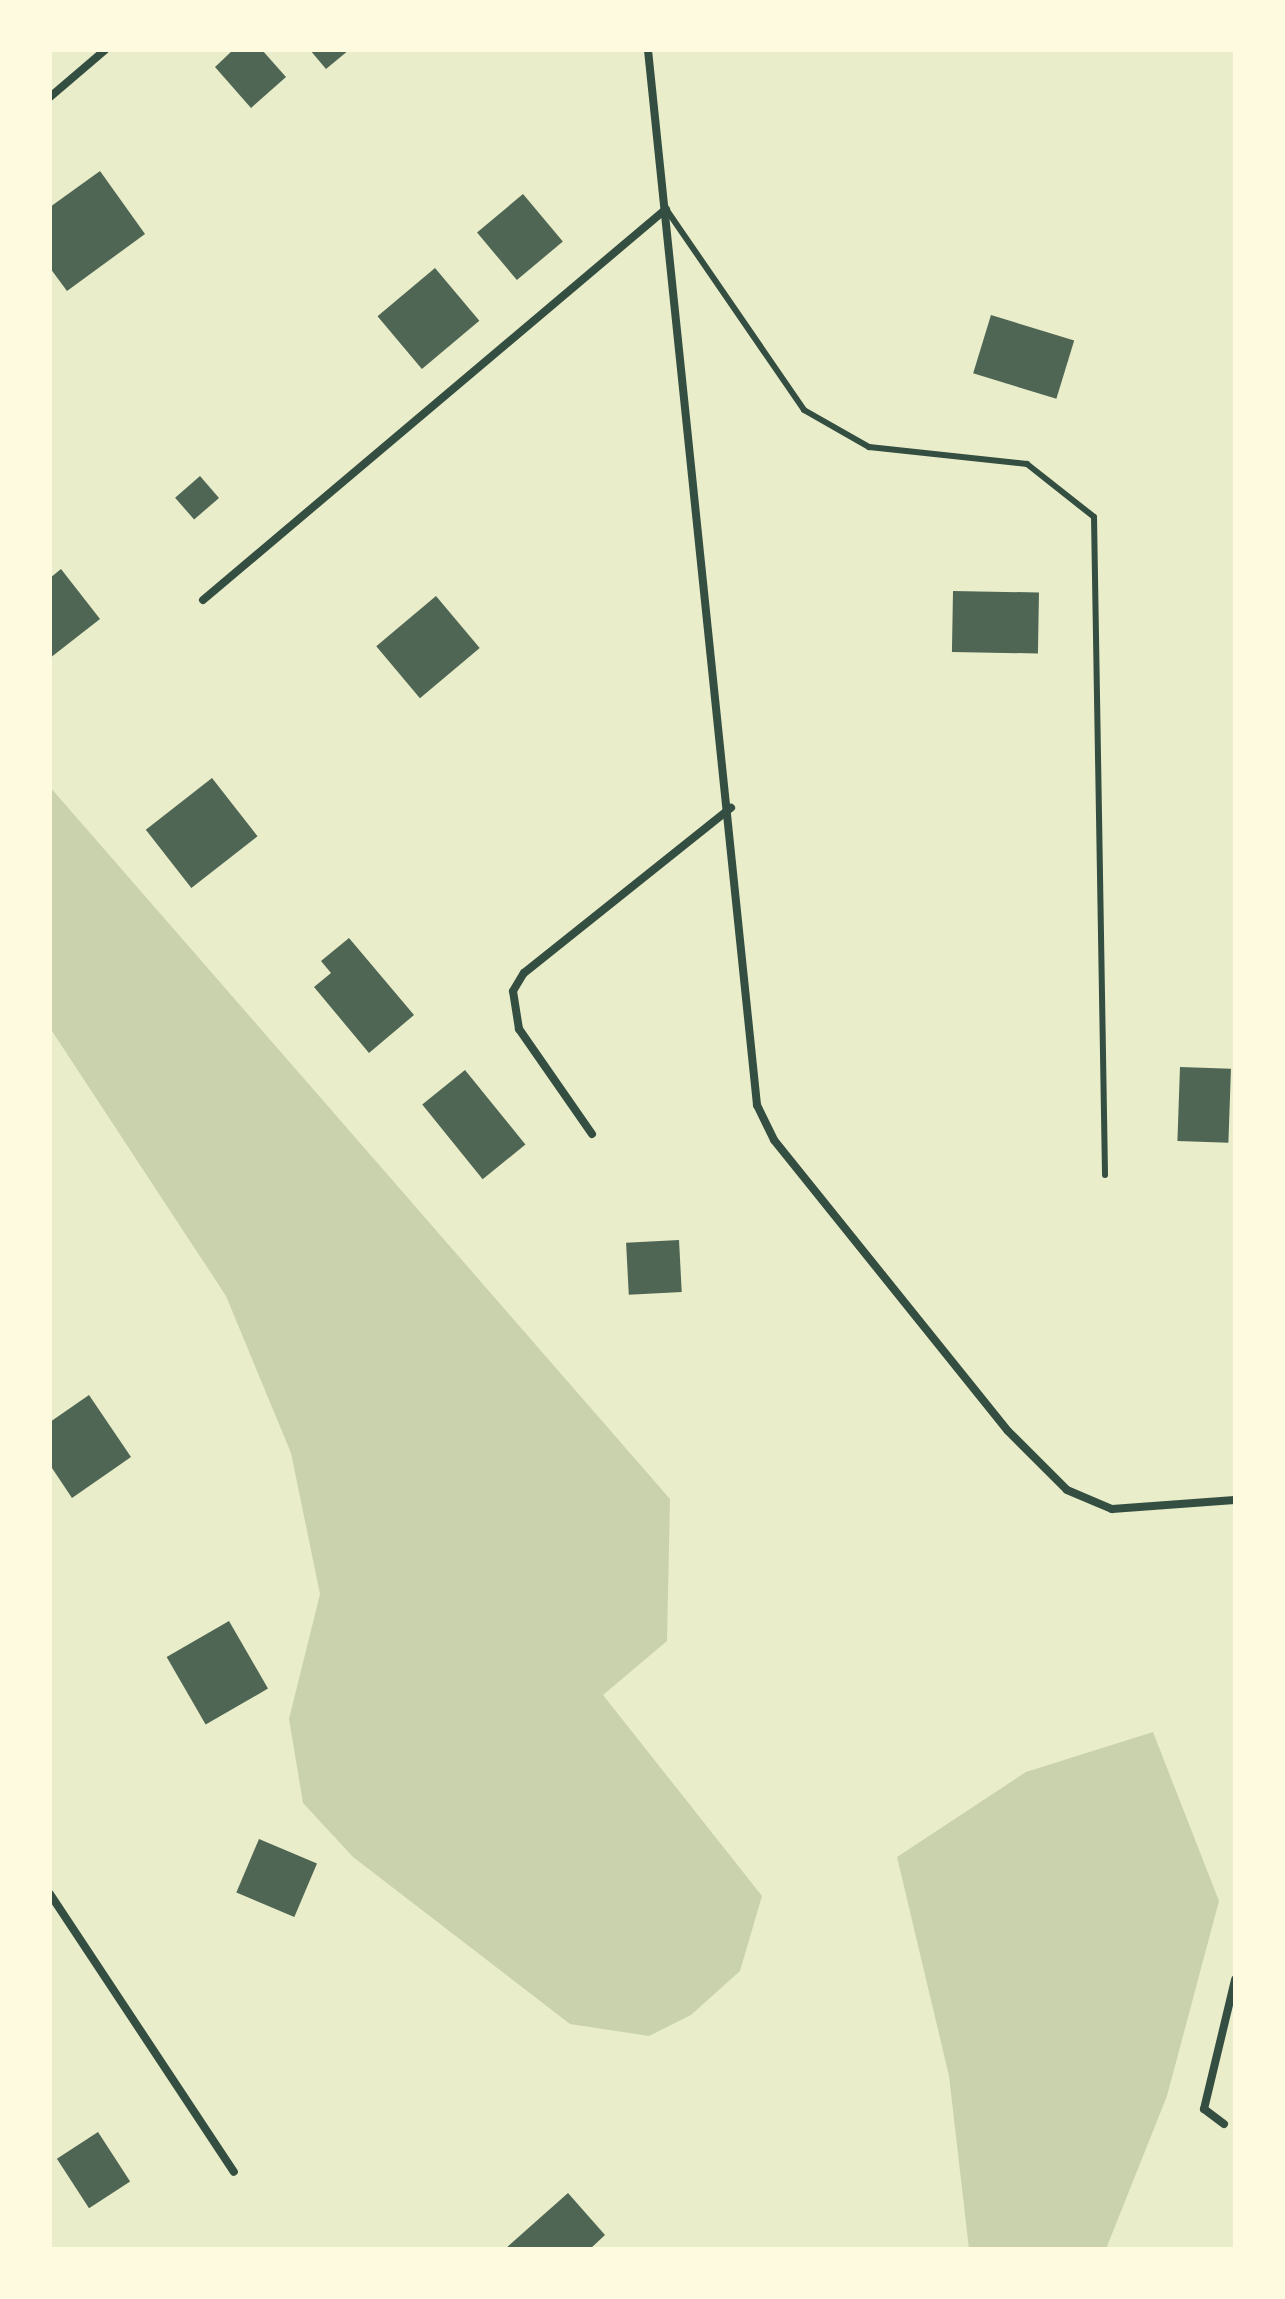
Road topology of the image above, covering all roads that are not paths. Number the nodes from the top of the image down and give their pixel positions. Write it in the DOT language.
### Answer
graph roads {
  1 [pos="105,50"];
  2 [pos="648,50"];
  3 [pos="50,97"];
  4 [pos="666,209"];
  5 [pos="203,600"];
  6 [pos="731,808"];
  7 [pos="592,1134"];
  8 [pos="1105,1175"];
  9 [pos="1235,1500"];
  10 [pos="50,1894"];
  11 [pos="1235,1980"];
  12 [pos="1224,2124"];
  13 [pos="1235,2128"];
  14 [pos="234,2172"];
  1 -- 3 [label="street"];
  2 -- 4 [label="street"];
  4 -- 5 [label="street"];
  4 -- 6 [label="street"];
  4 -- 8 [label="lane"];
  6 -- 7 [label="street"];
  6 -- 9 [label="street"];
  10 -- 14 [label="street"];
  11 -- 12 [label="street"];
  12 -- 13 [label="lane"];
}
